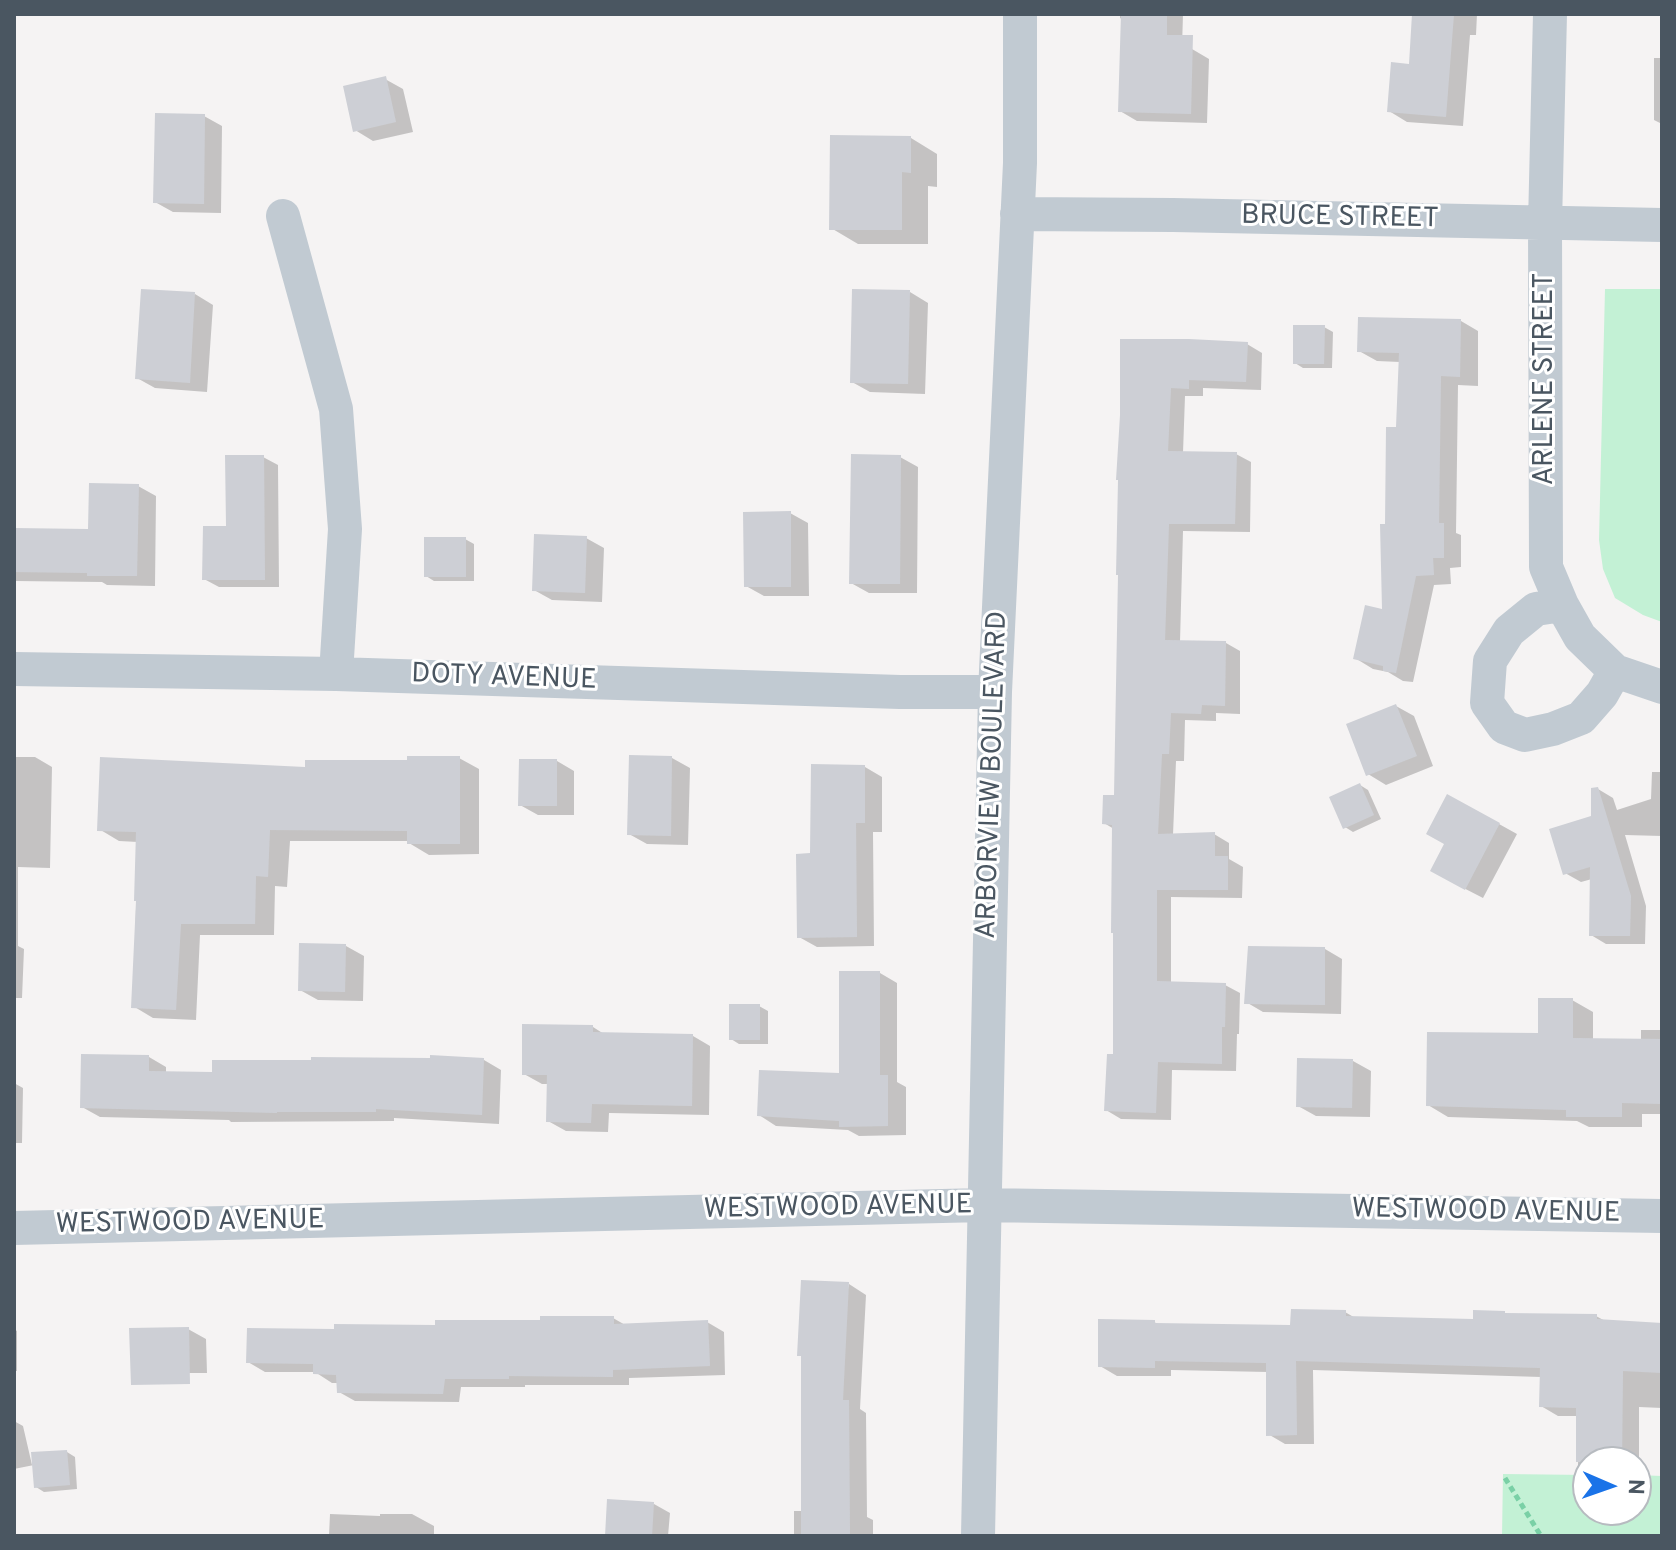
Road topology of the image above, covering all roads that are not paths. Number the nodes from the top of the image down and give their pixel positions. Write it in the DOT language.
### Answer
graph roads {
  1 [pos="1020,14"];
  2 [pos="1550,14"];
  3 [pos="1017,214"];
  4 [pos="283,216"];
  5 [pos="1545,224"];
  6 [pos="1662,225"];
  7 [pos="1562,605"];
  8 [pos="14,669"];
  9 [pos="1615,671"];
  10 [pos="336,674"];
  11 [pos="1662,687"];
  12 [pos="995,692"];
  13 [pos="984,1205"];
  14 [pos="1662,1216"];
  15 [pos="14,1228"];
  16 [pos="978,1536"];
  1 -- 3 [label="street, ARBORVIEW BOULEVARD"];
  2 -- 5 [label="street, ARLENE STREET"];
  3 -- 5 [label="street, BRUCE STREET"];
  3 -- 12 [label="street, ARBORVIEW BOULEVARD"];
  4 -- 10 [label="street"];
  5 -- 6 [label="street, BRUCE STREET"];
  5 -- 7 [label="street, ARLENE STREET"];
  7 -- 9 [label="street, ARLENE STREET"];
  7 -- 9 [label="street"];
  8 -- 10 [label="street, DOTY AVENUE"];
  9 -- 11 [label="street, ARLENE STREET"];
  10 -- 12 [label="street, DOTY AVENUE"];
  12 -- 13 [label="street, ARBORVIEW BOULEVARD"];
  13 -- 14 [label="street, WESTWOOD AVENUE"];
  13 -- 15 [label="street, WESTWOOD AVENUE"];
  13 -- 16 [label="street, ARBORVIEW BOULEVARD"];
}
